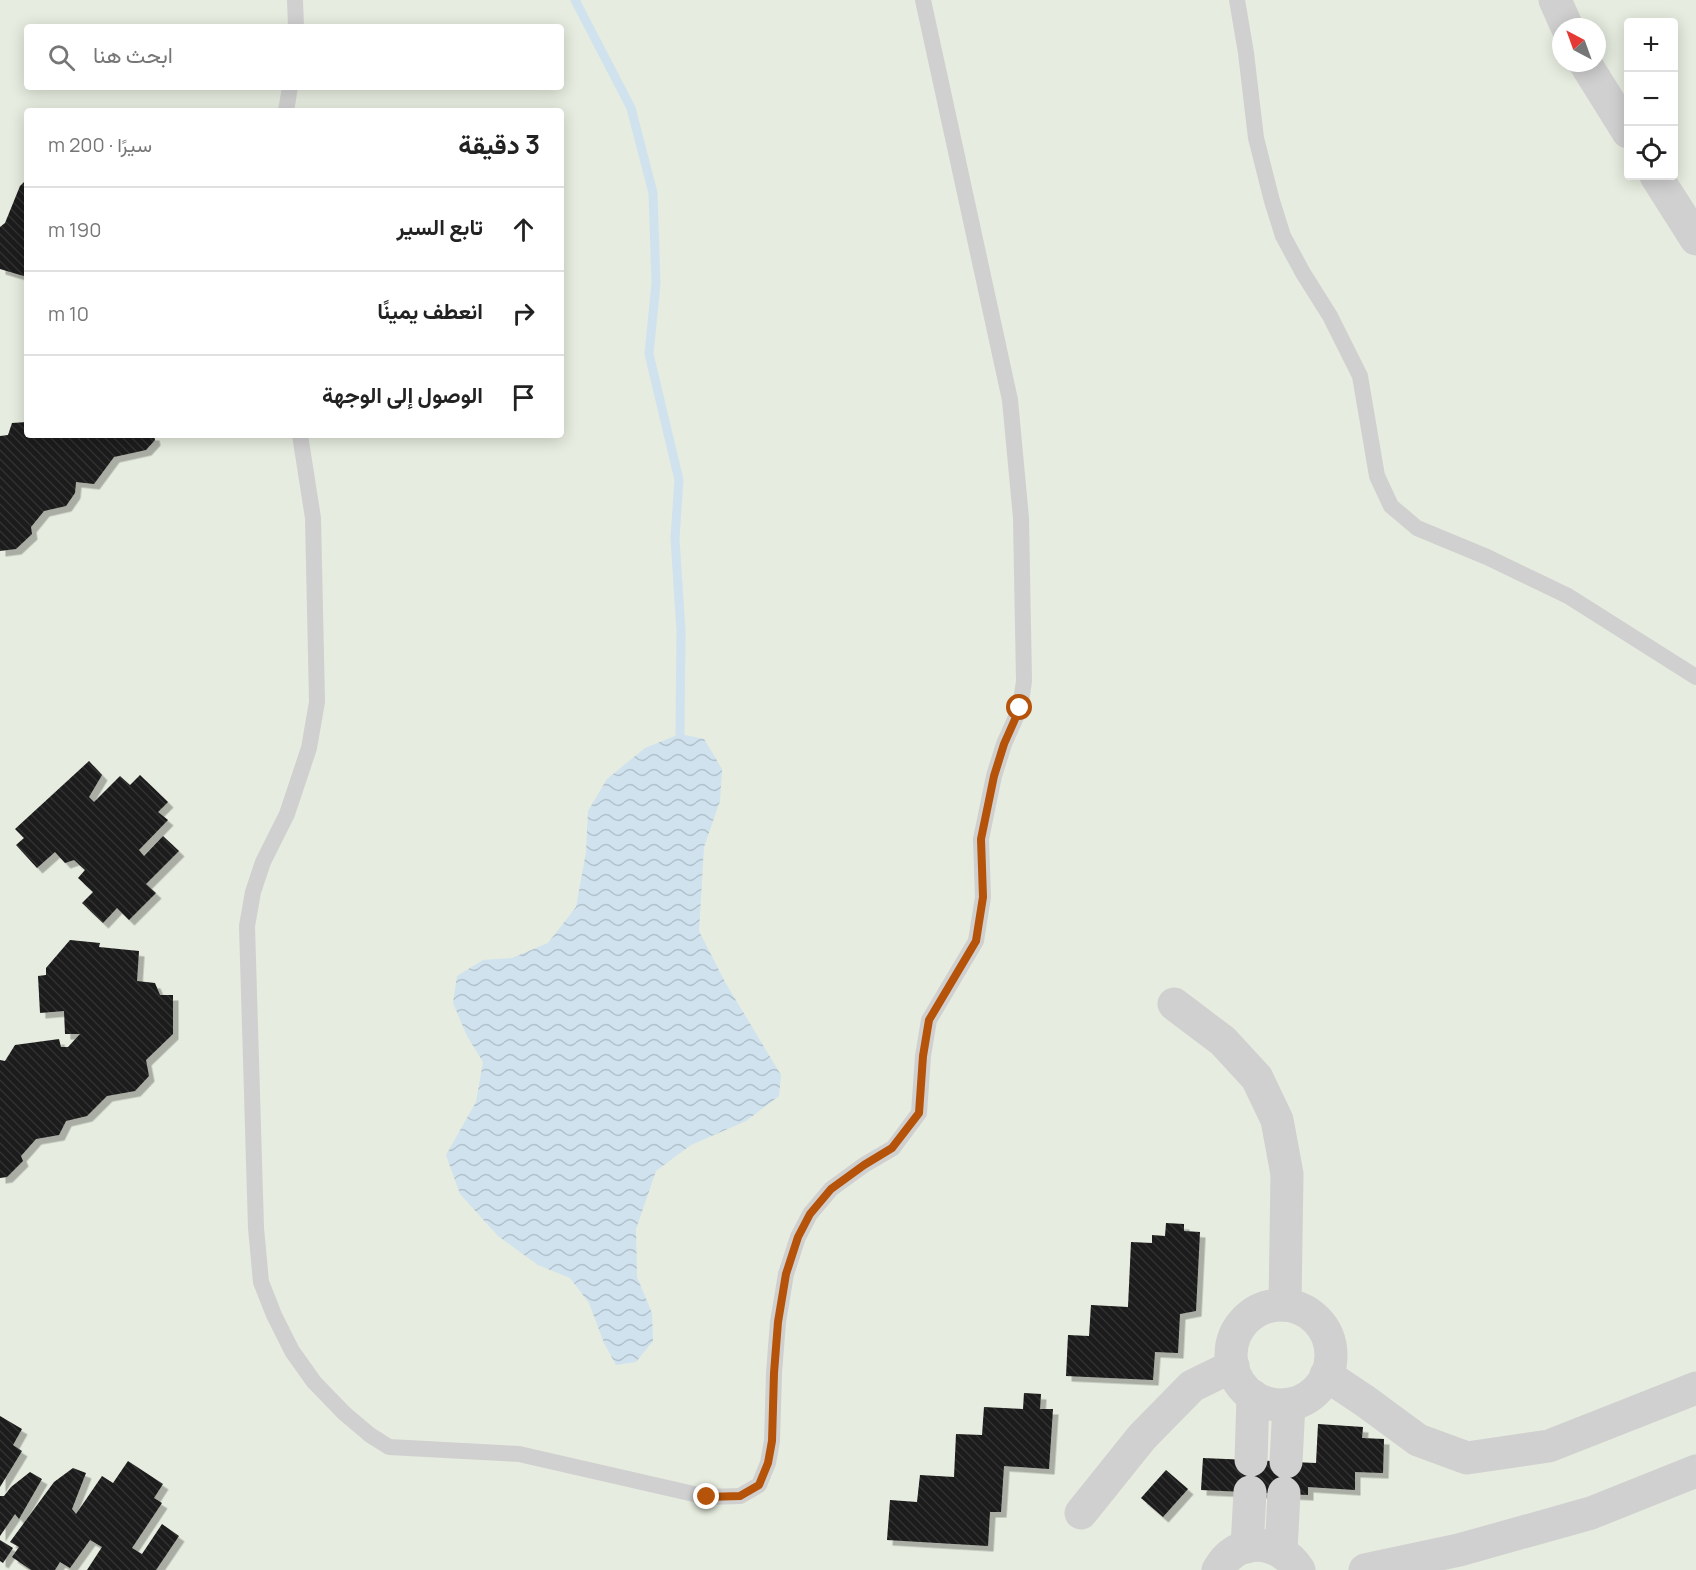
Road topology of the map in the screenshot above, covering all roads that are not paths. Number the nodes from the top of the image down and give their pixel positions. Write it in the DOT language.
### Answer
graph roads {
  1 [pos="295,0"];
  2 [pos="923,0"];
  3 [pos="1237,0"];
  4 [pos="1555,0"];
  5 [pos="1563,18"];
  6 [pos="296,24"];
  7 [pos="1591,72"];
  8 [pos="290,90"];
  9 [pos="286,108"];
  10 [pos="1625,126"];
  11 [pos="1659,180"];
  12 [pos="1696,239"];
  13 [pos="300,438"];
  14 [pos="1696,677"];
  15 [pos="1174,1004"];
  16 [pos="1285,1305"];
  17 [pos="1233,1366"];
  18 [pos="1326,1375"];
  19 [pos="1696,1388"];
  20 [pos="1253,1396"];
  21 [pos="1289,1404"];
  22 [pos="1696,1471"];
  23 [pos="1081,1513"];
  24 [pos="1247,1546"];
  25 [pos="1290,1560"];
  26 [pos="1218,1570"];
  27 [pos="1365,1570"];
  1 -- 6 [label="lane"];
  2 -- 13 [label="lane"];
  3 -- 14 [label="lane"];
  4 -- 5 [label="street"];
  7 -- 10 [label="street"];
  8 -- 9 [label="lane"];
  11 -- 12 [label="street"];
  15 -- 16 [label="street"];
  16 -- 17 [label="street"];
  16 -- 18 [label="street"];
  17 -- 20 [label="street"];
  17 -- 23 [label="street"];
  18 -- 19 [label="street"];
  18 -- 21 [label="street"];
  20 -- 21 [label="street"];
  20 -- 24 [label="street"];
  21 -- 25 [label="street"];
  22 -- 27 [label="street"];
  24 -- 25 [label="street"];
  24 -- 26 [label="street"];
}
